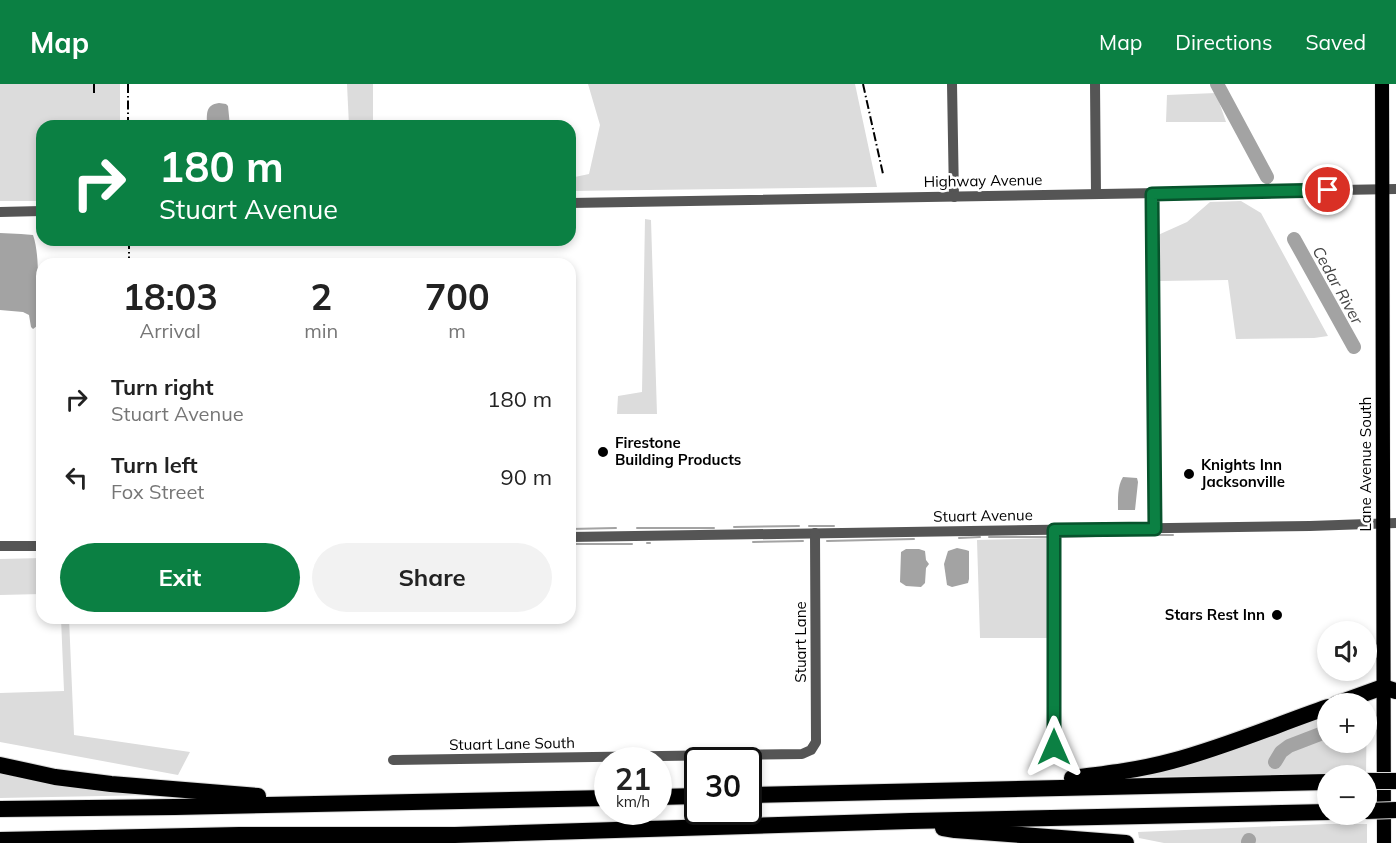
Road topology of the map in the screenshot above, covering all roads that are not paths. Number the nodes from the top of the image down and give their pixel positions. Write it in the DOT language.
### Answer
graph roads {
  1 [pos="952,84"];
  2 [pos="1095,84"];
  3 [pos="1382,84"];
  4 [pos="1382,188"];
  5 [pos="1396,189"];
  6 [pos="1096,194"];
  7 [pos="1152,194"];
  8 [pos="954,197"];
  9 [pos="576,203"];
  10 [pos="36,211"];
  11 [pos="0,212"];
  12 [pos="1390,523"];
  13 [pos="1155,529"];
  14 [pos="1054,530"];
  15 [pos="815,533"];
  16 [pos="576,537"];
  17 [pos="0,546"];
  18 [pos="36,546"];
  19 [pos="1389,689"];
  20 [pos="1317,711"];
  21 [pos="811,750"];
  22 [pos="1054,759"];
  23 [pos="393,760"];
  24 [pos="0,765"];
  25 [pos="1377,781"];
  26 [pos="1396,781"];
  27 [pos="1317,782"];
  28 [pos="985,789"];
  29 [pos="762,795"];
  30 [pos="594,798"];
  31 [pos="309,804"];
  32 [pos="0,809"];
  33 [pos="1396,810"];
  34 [pos="1377,811"];
  35 [pos="1317,812"];
  36 [pos="910,821"];
  37 [pos="239,836"];
  38 [pos="0,840"];
  39 [pos="178,843"];
  40 [pos="1126,843"];
  41 [pos="1384,843"];
  1 -- 8 [label="street"];
  2 -- 6 [label="street"];
  3 -- 4 [label="main road, Lane Avenue South"];
  4 -- 5 [label="street, Highway Avenue"];
  4 -- 7 [label="street, Highway Avenue"];
  4 -- 12 [label="main road, Lane Avenue South"];
  6 -- 7 [label="street, Highway Avenue"];
  6 -- 8 [label="street, Highway Avenue"];
  7 -- 13 [label="street"];
  8 -- 9 [label="street, Highway Avenue"];
  10 -- 11 [label="street"];
  12 -- 13 [label="street, Stuart Avenue"];
  12 -- 19 [label="main road, Lane Avenue South"];
  13 -- 14 [label="street, Stuart Avenue"];
  14 -- 15 [label="street, Stuart Avenue"];
  14 -- 22 [label="street"];
  15 -- 16 [label="street, Stuart Avenue"];
  15 -- 21 [label="street, Stuart Lane"];
  17 -- 18 [label="street"];
  19 -- 41 [label="main road, Lane Avenue South"];
  20 -- 28 [label="highway"];
  21 -- 23 [label="street, Stuart Lane South"];
  24 -- 31 [label="highway"];
  25 -- 26 [label="highway, bridge"];
  27 -- 28 [label="highway"];
  28 -- 29 [label="highway"];
  30 -- 31 [label="highway"];
  31 -- 32 [label="highway"];
  33 -- 34 [label="highway, bridge"];
  35 -- 36 [label="highway"];
  36 -- 37 [label="highway"];
  36 -- 40 [label="highway"];
  37 -- 38 [label="highway"];
  37 -- 39 [label="highway"];
}
